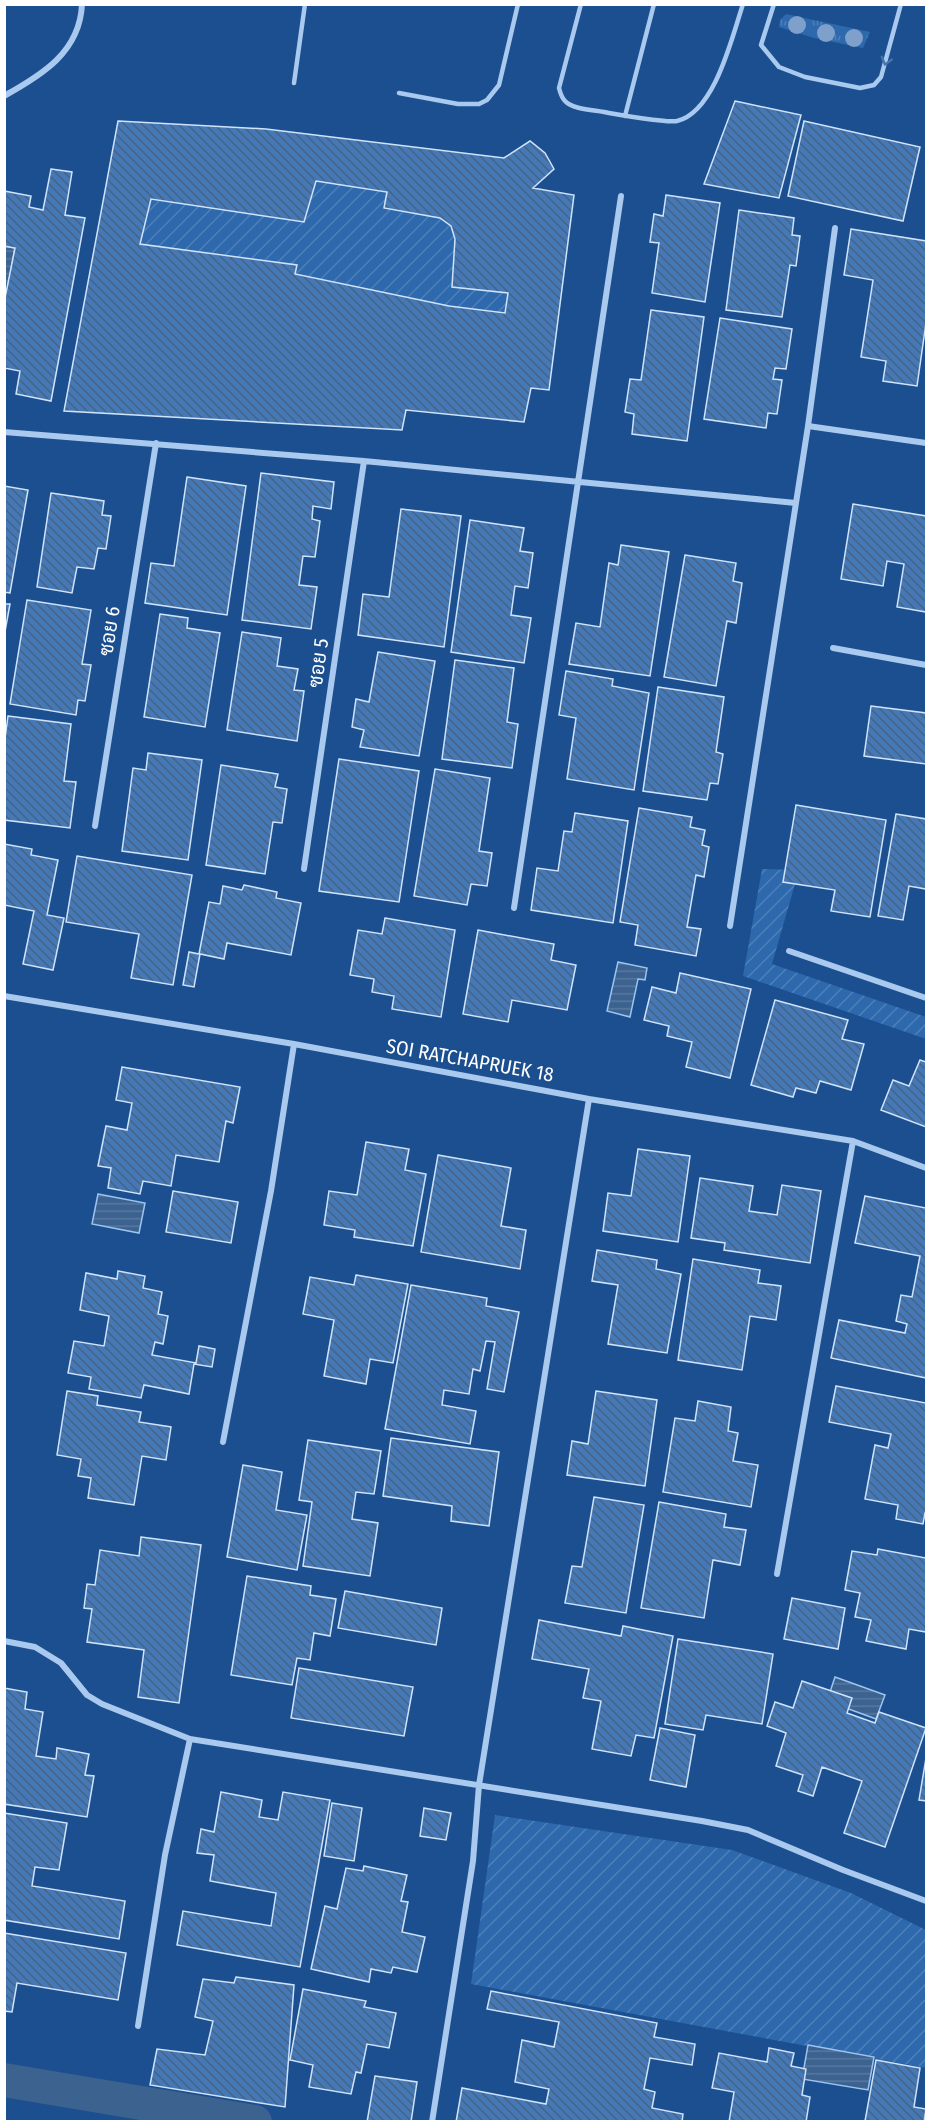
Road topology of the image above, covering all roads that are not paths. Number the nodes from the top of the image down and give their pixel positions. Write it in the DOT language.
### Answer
graph roads {
  1 [pos="82,4"];
  2 [pos="305,4"];
  3 [pos="518,4"];
  4 [pos="581,4"];
  5 [pos="654,4"];
  6 [pos="743,4"];
  7 [pos="774,4"];
  8 [pos="901,4"];
  9 [pos="294,83"];
  10 [pos="399,93"];
  11 [pos="4,96"];
  12 [pos="625,116"];
  13 [pos="621,196"];
  14 [pos="835,228"];
  15 [pos="808,426"];
  16 [pos="4,432"];
  17 [pos="156,442"];
  18 [pos="927,443"];
  19 [pos="364,461"];
  20 [pos="579,482"];
  21 [pos="796,503"];
  22 [pos="833,648"];
  23 [pos="927,665"];
  24 [pos="95,826"];
  25 [pos="304,869"];
  26 [pos="514,908"];
  27 [pos="730,927"];
  28 [pos="789,951"];
  29 [pos="4,996"];
  30 [pos="927,998"];
  31 [pos="294,1044"];
  32 [pos="589,1098"];
  33 [pos="853,1141"];
  34 [pos="927,1168"];
  35 [pos="223,1442"];
  36 [pos="777,1574"];
  37 [pos="4,1641"];
  38 [pos="190,1739"];
  39 [pos="479,1785"];
  40 [pos="927,1901"];
  41 [pos="138,2026"];
  42 [pos="432,2121"];
  1 -- 11 [label="street"];
  2 -- 9 [label="lane"];
  3 -- 10 [label="lane"];
  4 -- 12 [label="lane"];
  5 -- 12 [label="lane"];
  6 -- 12 [label="lane"];
  8 -- 7 [label="lane, one-way"];
  13 -- 20 [label="street"];
  14 -- 15 [label="street"];
  15 -- 18 [label="street"];
  15 -- 21 [label="street"];
  16 -- 17 [label="street"];
  17 -- 19 [label="street"];
  17 -- 24 [label="street, ซอย 6"];
  19 -- 20 [label="street"];
  19 -- 25 [label="street, ซอย 5"];
  20 -- 21 [label="street"];
  20 -- 26 [label="street"];
  21 -- 27 [label="street"];
  22 -- 23 [label="street"];
  28 -- 30 [label="street"];
  29 -- 31 [label="street, SOI RATCHAPRUEK 18"];
  31 -- 32 [label="street, SOI RATCHAPRUEK 18"];
  31 -- 35 [label="street"];
  32 -- 33 [label="street, SOI RATCHAPRUEK 18"];
  32 -- 39 [label="street"];
  33 -- 34 [label="street, SOI RATCHAPRUEK 18"];
  33 -- 36 [label="street"];
  37 -- 38 [label="street"];
  38 -- 39 [label="street"];
  38 -- 41 [label="street"];
  39 -- 40 [label="street"];
  39 -- 42 [label="street"];
}
